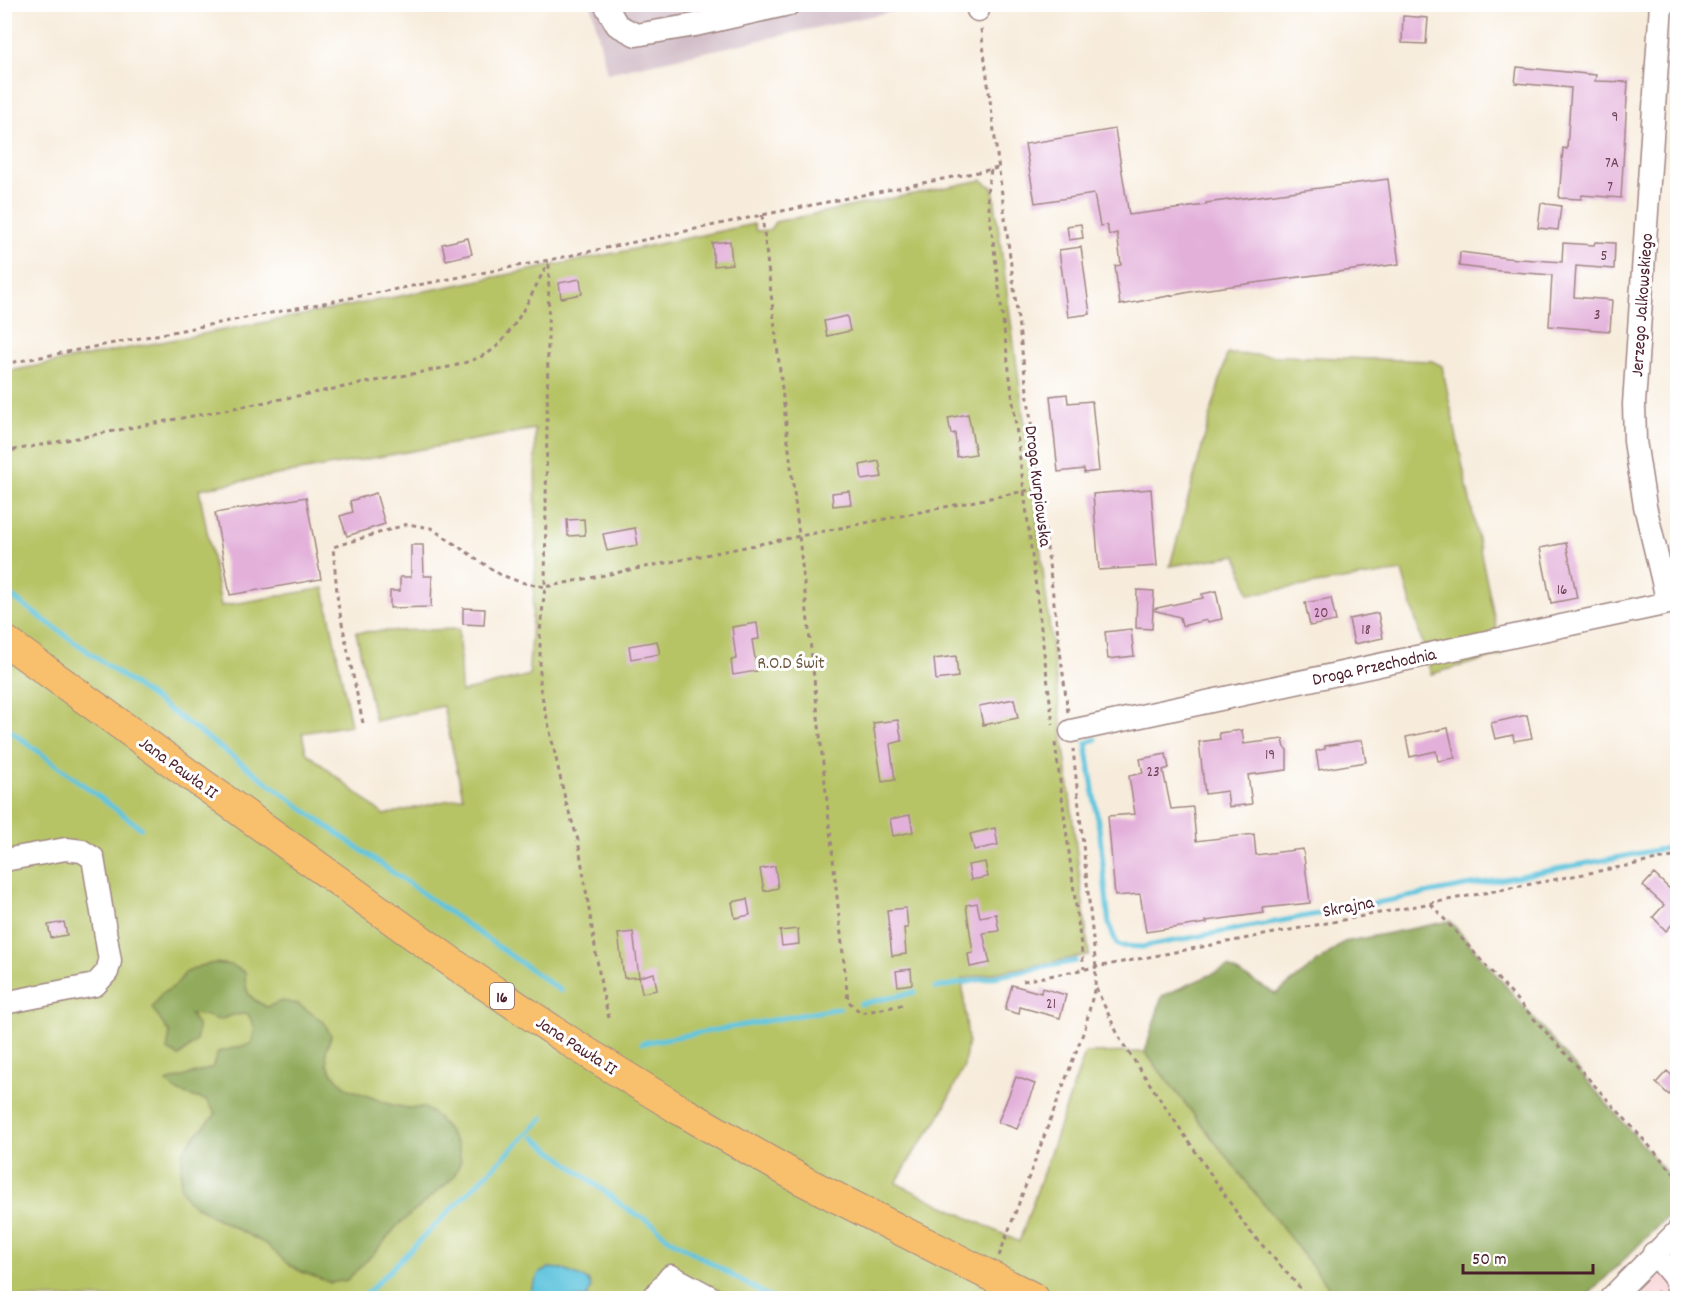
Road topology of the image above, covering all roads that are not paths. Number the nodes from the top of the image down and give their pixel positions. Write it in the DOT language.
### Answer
graph roads {
  1 [pos="605,4"];
  2 [pos="789,4"];
  3 [pos="1661,4"];
  4 [pos="1673,602"];
  5 [pos="4,640"];
  6 [pos="1060,734"];
  7 [pos="4,860"];
  8 [pos="4,1003"];
  9 [pos="1677,1231"];
  10 [pos="1654,1253"];
  11 [pos="1677,1287"];
  12 [pos="653,1299"];
  13 [pos="712,1299"];
  14 [pos="1034,1299"];
  15 [pos="1611,1299"];
  1 -- 2 [label="street"];
  3 -- 4 [label="street, Jerzego Jalkowskiego"];
  4 -- 6 [label="street, Droga Przechodnia"];
  5 -- 14 [label="main road, Jana Pawła II / 16"];
  7 -- 8 [label="street"];
  9 -- 10 [label="street"];
  10 -- 11 [label="street"];
  10 -- 15 [label="street"];
  12 -- 13 [label="street"];
}
